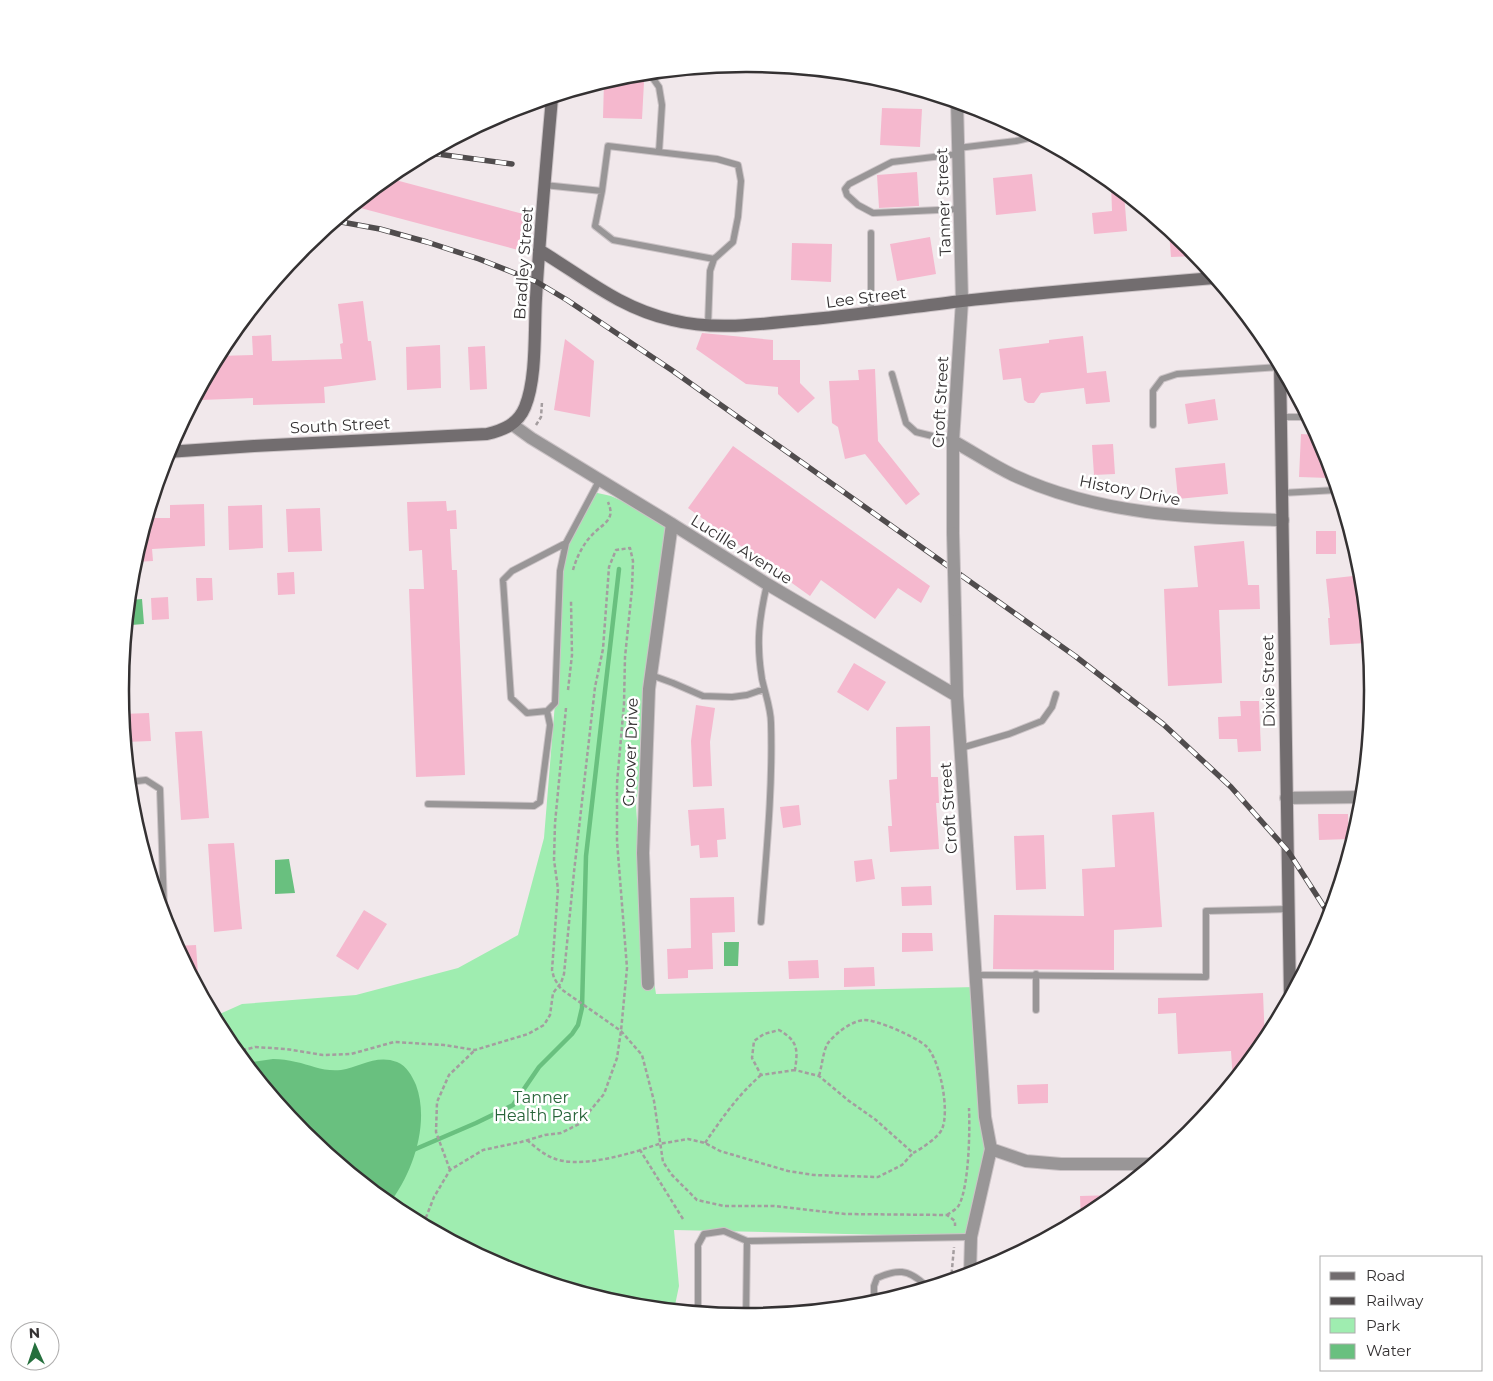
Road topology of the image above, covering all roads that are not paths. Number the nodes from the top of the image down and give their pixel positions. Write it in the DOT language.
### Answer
graph roads {
  1 [pos="654,80"];
  2 [pos="551,104"];
  3 [pos="957,110"];
  4 [pos="1025,138"];
  5 [pos="958,151"];
  6 [pos="659,152"];
  7 [pos="544,185"];
  8 [pos="602,191"];
  9 [pos="960,210"];
  10 [pos="871,233"];
  11 [pos="539,250"];
  12 [pos="714,259"];
  13 [pos="1207,279"];
  14 [pos="962,301"];
  15 [pos="871,313"];
  16 [pos="708,326"];
  17 [pos="1272,367"];
  18 [pos="892,374"];
  19 [pos="1280,379"];
  20 [pos="1281,417"];
  21 [pos="1301,417"];
  22 [pos="513,425"];
  23 [pos="1153,425"];
  24 [pos="953,441"];
  25 [pos="177,451"];
  26 [pos="599,480"];
  27 [pos="1331,490"];
  28 [pos="1282,492"];
  29 [pos="1283,520"];
  30 [pos="672,524"];
  31 [pos="566,543"];
  32 [pos="767,584"];
  33 [pos="651,675"];
  34 [pos="764,688"];
  35 [pos="1056,694"];
  36 [pos="957,696"];
  37 [pos="546,711"];
  38 [pos="960,748"];
  39 [pos="136,781"];
  40 [pos="1355,797"];
  41 [pos="1286,798"];
  42 [pos="428,804"];
  43 [pos="164,896"];
  44 [pos="1288,909"];
  45 [pos="761,922"];
  46 [pos="1036,974"];
  47 [pos="975,975"];
  48 [pos="648,984"];
  49 [pos="1290,985"];
  50 [pos="1036,1010"];
  51 [pos="991,1149"];
  52 [pos="1143,1164"];
  53 [pos="971,1237"];
  54 [pos="747,1241"];
  55 [pos="970,1266"];
  56 [pos="922,1282"];
  57 [pos="874,1295"];
  58 [pos="698,1306"];
  59 [pos="746,1308"];
  1 -- 6 [label="lane"];
  2 -- 7 [label="street, Bradley Street"];
  3 -- 5 [label="street, Tanner Street"];
  4 -- 5 [label="lane"];
  5 -- 9 [label="street, Tanner Street"];
  5 -- 9 [label="lane"];
  6 -- 8 [label="lane"];
  6 -- 12 [label="lane"];
  7 -- 8 [label="lane"];
  7 -- 11 [label="street, Bradley Street"];
  8 -- 12 [label="lane"];
  9 -- 14 [label="street, Tanner Street"];
  10 -- 15 [label="lane"];
  11 -- 16 [label="street, Lee Street"];
  11 -- 22 [label="street, Bradley Street"];
  12 -- 16 [label="lane"];
  13 -- 14 [label="street, Lee Street"];
  14 -- 15 [label="street, Lee Street"];
  14 -- 24 [label="street, Croft Street"];
  15 -- 16 [label="street, Lee Street"];
  17 -- 23 [label="lane"];
  18 -- 24 [label="lane"];
  19 -- 20 [label="street, Dixie Street"];
  20 -- 21 [label="lane"];
  20 -- 28 [label="street, Dixie Street"];
  22 -- 25 [label="street, South Street"];
  22 -- 26 [label="street, Lucille Avenue"];
  24 -- 29 [label="street, History Drive"];
  24 -- 36 [label="street, Croft Street, bridge"];
  26 -- 30 [label="street, Lucille Avenue"];
  26 -- 31 [label="lane"];
  27 -- 28 [label="lane"];
  28 -- 29 [label="street, Dixie Street"];
  29 -- 41 [label="street, Dixie Street"];
  30 -- 32 [label="street, Lucille Avenue"];
  30 -- 33 [label="street, Groover Drive"];
  31 -- 37 [label="lane"];
  31 -- 37 [label="lane"];
  32 -- 34 [label="lane"];
  32 -- 36 [label="street, Lucille Avenue"];
  33 -- 34 [label="lane"];
  33 -- 48 [label="street, Groover Drive"];
  34 -- 45 [label="lane"];
  35 -- 38 [label="lane"];
  36 -- 38 [label="street, Croft Street"];
  37 -- 42 [label="lane"];
  38 -- 47 [label="street, Croft Street"];
  39 -- 43 [label="lane"];
  40 -- 41 [label="street"];
  41 -- 44 [label="street, Dixie Street"];
  44 -- 46 [label="lane"];
  44 -- 49 [label="street, Dixie Street"];
  46 -- 47 [label="lane"];
  46 -- 50 [label="lane"];
  47 -- 51 [label="street, Croft Street"];
  51 -- 52 [label="street"];
  51 -- 53 [label="street"];
  53 -- 54 [label="lane"];
  53 -- 55 [label="street"];
  54 -- 58 [label="lane"];
  54 -- 59 [label="lane"];
  56 -- 57 [label="lane"];
}
